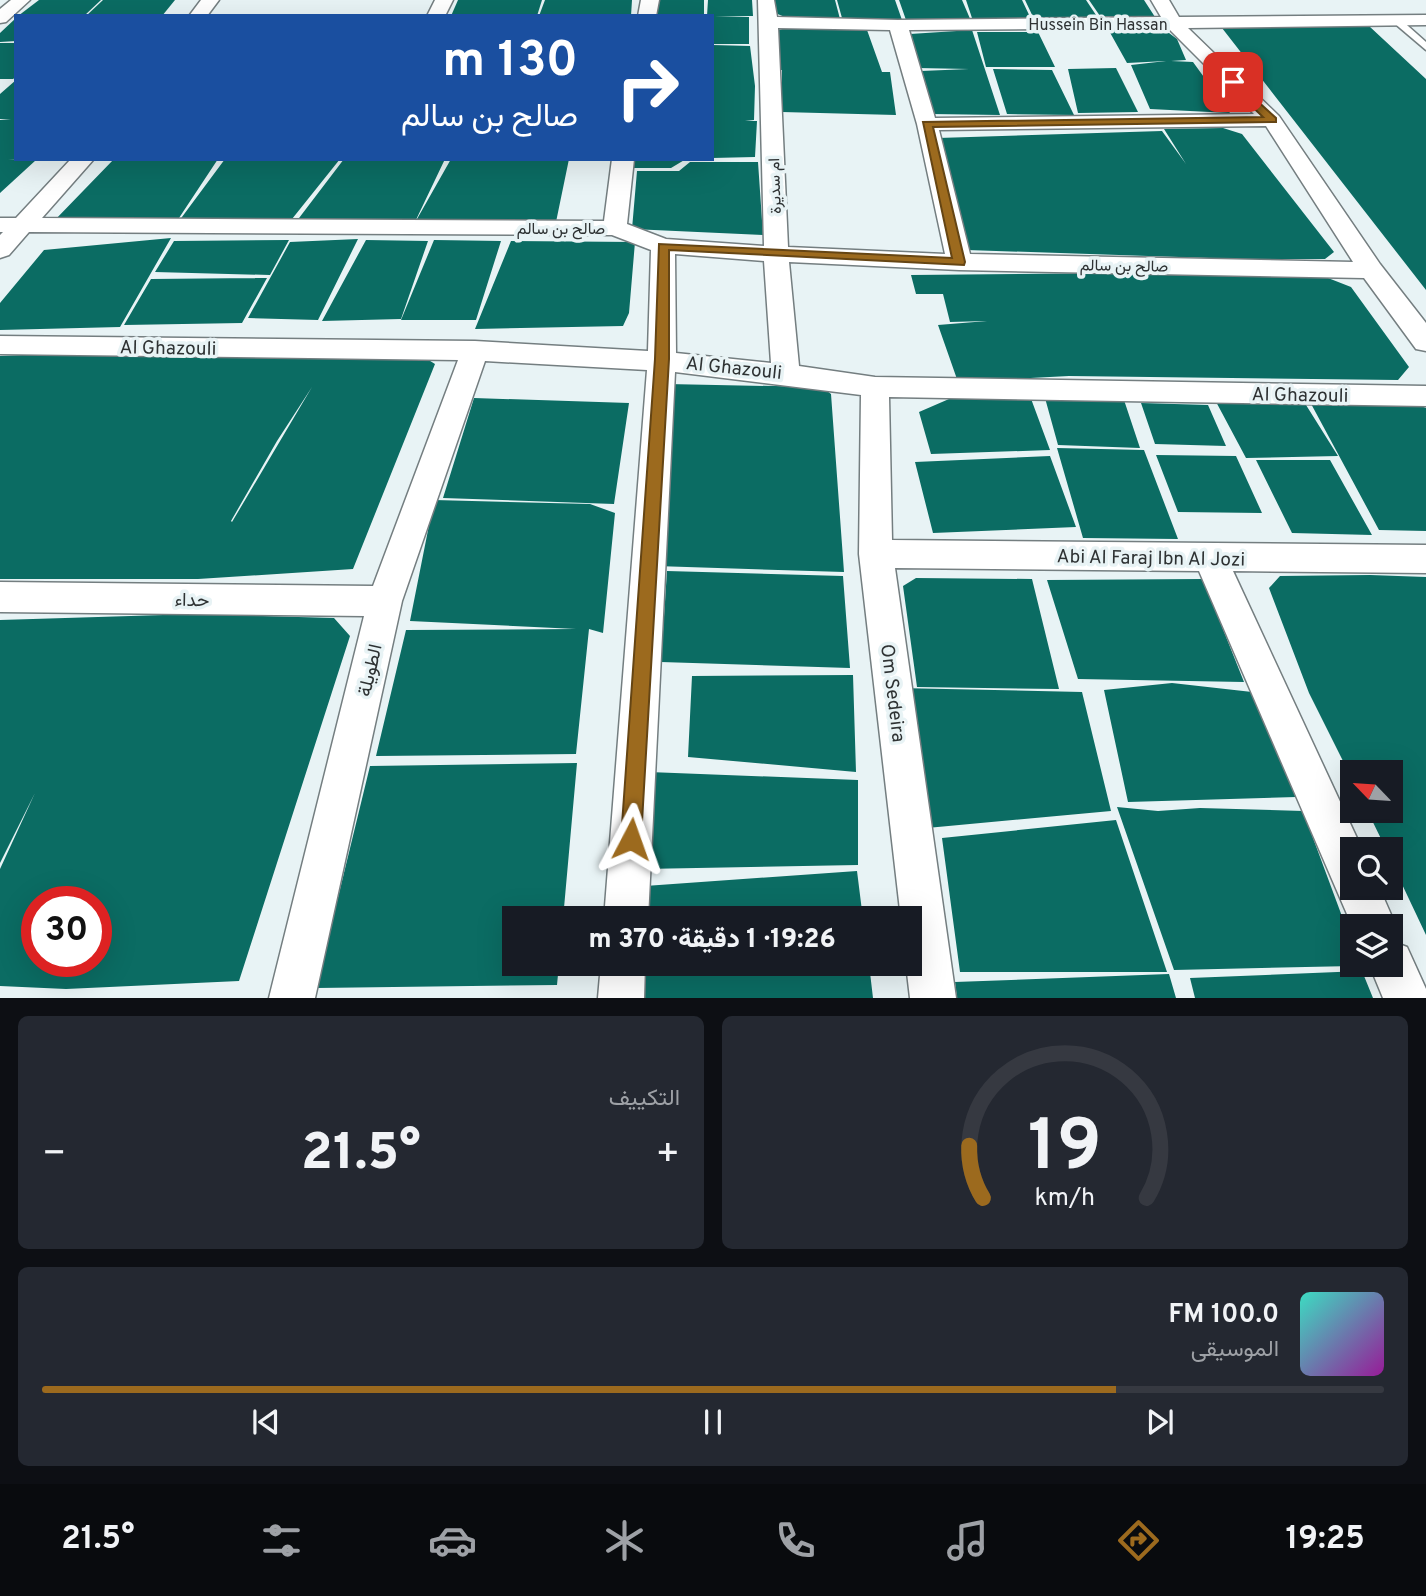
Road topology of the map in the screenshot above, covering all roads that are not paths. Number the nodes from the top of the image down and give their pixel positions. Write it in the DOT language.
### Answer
graph roads {
  1 [pos="21,0"];
  2 [pos="1160,0"];
  3 [pos="768,11"];
  4 [pos="0,18"];
  5 [pos="1396,20"];
  6 [pos="1426,20"];
  7 [pos="1174,24"];
  8 [pos="898,25"];
  9 [pos="1426,47"];
  10 [pos="1272,120"];
  11 [pos="927,124"];
  12 [pos="81,161"];
  13 [pos="623,161"];
  14 [pos="10,225"];
  15 [pos="615,228"];
  16 [pos="663,246"];
  17 [pos="0,250"];
  18 [pos="776,254"];
  19 [pos="959,262"];
  20 [pos="1371,270"];
  21 [pos="1426,342"];
  22 [pos="0,345"];
  23 [pos="475,350"];
  24 [pos="662,359"];
  25 [pos="786,372"];
  26 [pos="875,387"];
  27 [pos="1426,396"];
  28 [pos="876,554"];
  29 [pos="1210,558"];
  30 [pos="1426,559"];
  31 [pos="0,597"];
  32 [pos="385,601"];
  33 [pos="1340,848"];
  34 [pos="627,906"];
  35 [pos="622,976"];
  36 [pos="1397,977"];
  37 [pos="292,998"];
  38 [pos="621,998"];
  39 [pos="933,998"];
  40 [pos="1407,998"];
  1 -- 4 [label="street"];
  2 -- 7 [label="street"];
  3 -- 8 [label="street, Hussein Bin Hassan"];
  3 -- 18 [label="street, ام سديرة"];
  5 -- 6 [label="street, Hussein Bin Hassan"];
  5 -- 7 [label="street, Hussein Bin Hassan"];
  5 -- 9 [label="lane"];
  7 -- 8 [label="street, Hussein Bin Hassan"];
  7 -- 10 [label="street"];
  8 -- 11 [label="street"];
  10 -- 11 [label="street"];
  10 -- 20 [label="street"];
  11 -- 19 [label="street"];
  12 -- 14 [label="street"];
  13 -- 15 [label="street"];
  14 -- 15 [label="street, صالح بن سالم"];
  14 -- 17 [label="street"];
  15 -- 16 [label="street, صالح بن سالم"];
  16 -- 18 [label="street, صالح بن سالم"];
  16 -- 24 [label="street"];
  18 -- 19 [label="street, صالح بن سالم"];
  18 -- 25 [label="street, ام سديرة"];
  19 -- 20 [label="street, صالح بن سالم"];
  20 -- 21 [label="street"];
  22 -- 23 [label="street, Al Ghazouli"];
  23 -- 24 [label="street, Al Ghazouli"];
  23 -- 32 [label="street, الطويلة"];
  24 -- 25 [label="street, Al Ghazouli"];
  24 -- 34 [label="street"];
  25 -- 26 [label="street, Al Ghazouli"];
  26 -- 27 [label="street, Al Ghazouli"];
  26 -- 28 [label="street, Om Sedeira"];
  28 -- 29 [label="street, Abi Al Faraj Ibn Al Jozi"];
  28 -- 39 [label="street, Om Sedeira"];
  29 -- 30 [label="street, Abi Al Faraj Ibn Al Jozi"];
  29 -- 33 [label="street"];
  31 -- 32 [label="street, حداء"];
  32 -- 37 [label="street, الطويلة"];
  35 -- 38 [label="street"];
  36 -- 40 [label="street"];
}
